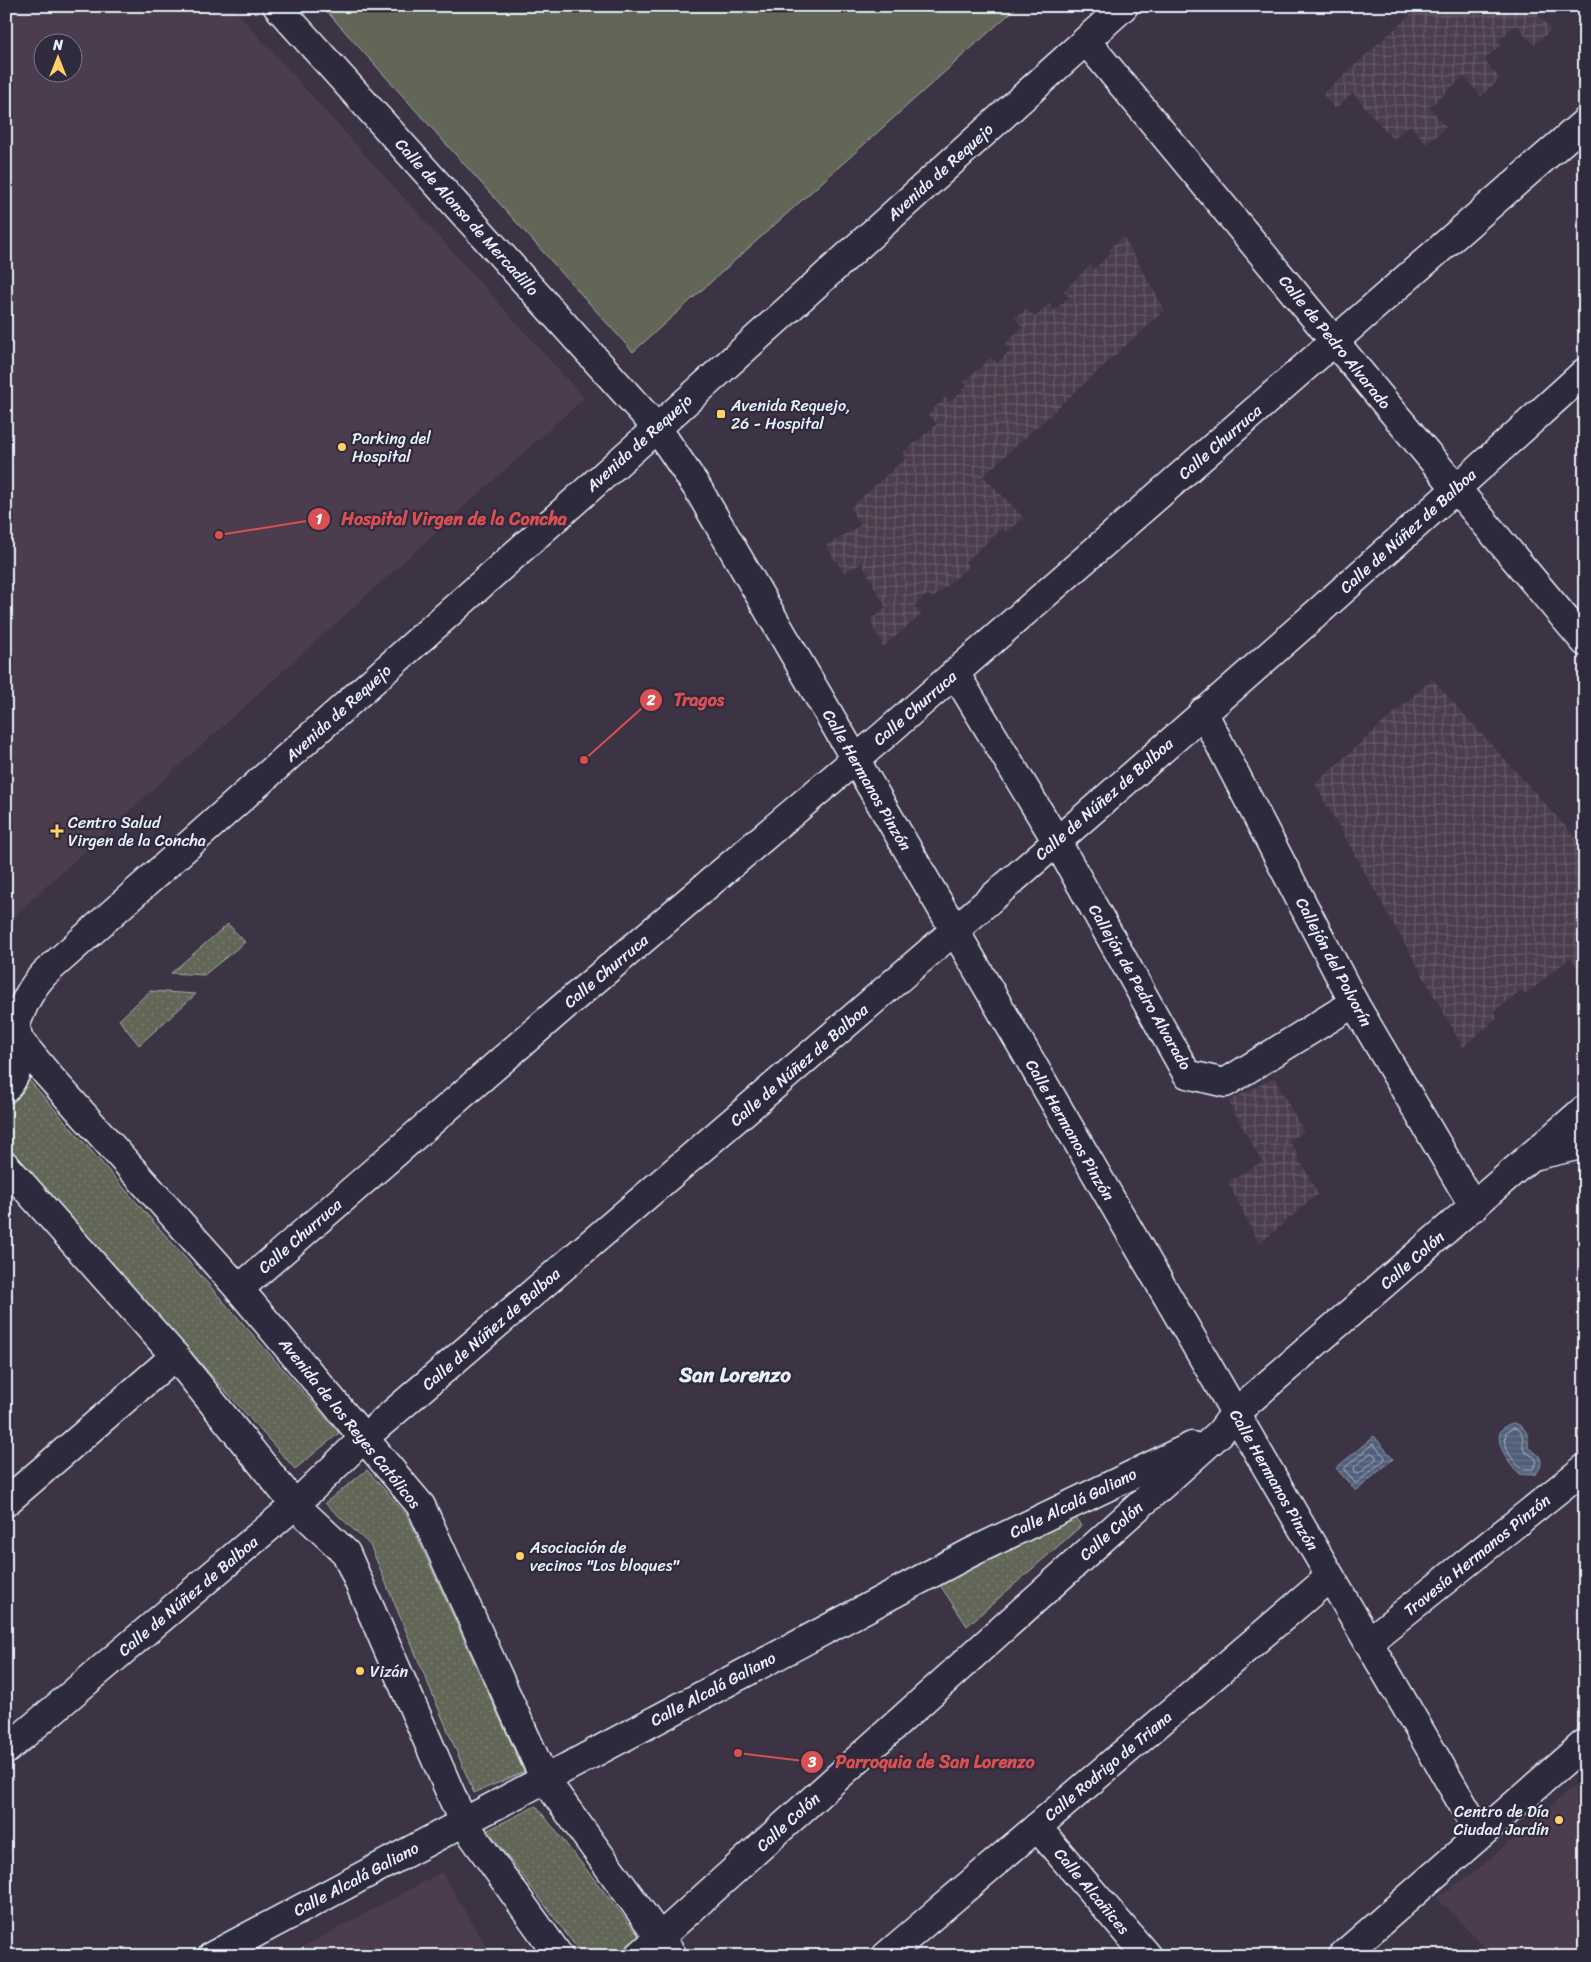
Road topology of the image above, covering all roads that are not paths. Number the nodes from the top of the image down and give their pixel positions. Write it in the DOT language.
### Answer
graph roads {
  1 [pos="277,6"];
  2 [pos="1124,6"];
  3 [pos="1086,41"];
  4 [pos="1585,122"];
  5 [pos="1336,341"];
  6 [pos="1585,372"];
  7 [pos="657,428"];
  8 [pos="1456,490"];
  9 [pos="1585,642"];
  10 [pos="955,673"];
  11 [pos="1203,712"];
  12 [pos="856,760"];
  13 [pos="1056,840"];
  14 [pos="955,930"];
  15 [pos="41,977"];
  16 [pos="6,994"];
  17 [pos="1354,1003"];
  18 [pos="13,1026"];
  19 [pos="6,1088"];
  20 [pos="1585,1109"];
  21 [pos="1585,1144"];
  22 [pos="1532,1156"];
  23 [pos="6,1166"];
  24 [pos="1474,1207"];
  25 [pos="239,1289"];
  26 [pos="175,1356"];
  27 [pos="1228,1423"];
  28 [pos="365,1437"];
  29 [pos="1585,1468"];
  30 [pos="6,1502"];
  31 [pos="295,1505"];
  32 [pos="1330,1577"];
  33 [pos="1368,1642"];
  34 [pos="1585,1743"];
  35 [pos="6,1750"];
  36 [pos="544,1778"];
  37 [pos="463,1822"];
  38 [pos="1037,1827"];
  39 [pos="1480,1834"];
  40 [pos="657,1950"];
  41 [pos="212,1956"];
  42 [pos="560,1956"];
  43 [pos="886,1956"];
  44 [pos="1147,1956"];
  45 [pos="1342,1956"];
  1 -- 7 [label="main road, Calle de Alonso de Mercadillo"];
  2 -- 3 [label="main road, Avenida de Requejo"];
  3 -- 5 [label="main road, Calle de Pedro Alvarado"];
  3 -- 7 [label="main road, Avenida de Requejo"];
  4 -- 5 [label="main road, Calle Churruca"];
  5 -- 8 [label="main road, Calle de Pedro Alvarado"];
  5 -- 10 [label="main road, Calle Churruca"];
  6 -- 8 [label="main road, Calle de Núñez de Balboa"];
  7 -- 12 [label="main road, Calle Hermanos Pinzón"];
  7 -- 15 [label="main road, Avenida de Requejo"];
  8 -- 9 [label="main road, Calle de Pedro Alvarado"];
  8 -- 11 [label="main road, Calle de Núñez de Balboa"];
  10 -- 12 [label="main road, Calle Churruca"];
  10 -- 13 [label="main road, Callejón de Pedro Alvarado"];
  11 -- 13 [label="main road, Calle de Núñez de Balboa"];
  11 -- 17 [label="main road, Callejón del Polvorín"];
  12 -- 14 [label="main road, Calle Hermanos Pinzón"];
  12 -- 25 [label="main road, Calle Churruca"];
  13 -- 14 [label="main road, Calle de Núñez de Balboa"];
  13 -- 17 [label="main road, Callejón de Pedro Alvarado"];
  14 -- 27 [label="main road, Calle Hermanos Pinzón"];
  14 -- 28 [label="main road, Calle de Núñez de Balboa"];
  15 -- 16 [label="main road"];
  15 -- 18 [label="main road"];
  17 -- 24 [label="main road, Callejón del Polvorín"];
  18 -- 19 [label="main road"];
  18 -- 25 [label="main road, Avenida de los Reyes Católicos"];
  20 -- 22 [label="main road, Calle Colón"];
  21 -- 22 [label="main road"];
  22 -- 24 [label="main road, Calle Colón"];
  23 -- 26 [label="main road"];
  24 -- 27 [label="main road, Calle Colón"];
  25 -- 28 [label="main road, Avenida de los Reyes Católicos"];
  26 -- 30 [label="main road"];
  26 -- 31 [label="main road"];
  27 -- 32 [label="main road, Calle Hermanos Pinzón"];
  27 -- 36 [label="main road, Calle Alcalá Galiano"];
  27 -- 40 [label="main road, Calle Colón"];
  28 -- 31 [label="main road, Calle de Núñez de Balboa"];
  28 -- 36 [label="main road, Avenida de los Reyes Católicos"];
  29 -- 33 [label="main road, Travesía Hermanos Pinzón"];
  31 -- 35 [label="main road, Calle de Núñez de Balboa"];
  31 -- 37 [label="main road"];
  32 -- 33 [label="main road, Calle Hermanos Pinzón"];
  32 -- 38 [label="main road, Calle Rodrigo de Triana"];
  33 -- 39 [label="main road, Calle Hermanos Pinzón"];
  34 -- 39 [label="main road"];
  36 -- 37 [label="main road, Calle Alcalá Galiano"];
  36 -- 40 [label="main road, Avenida de los Reyes Católicos"];
  37 -- 41 [label="main road, Calle Alcalá Galiano"];
  37 -- 42 [label="main road"];
  38 -- 43 [label="main road, Calle Rodrigo de Triana"];
  38 -- 44 [label="main road, Calle Alcañices"];
  39 -- 45 [label="main road"];
}
